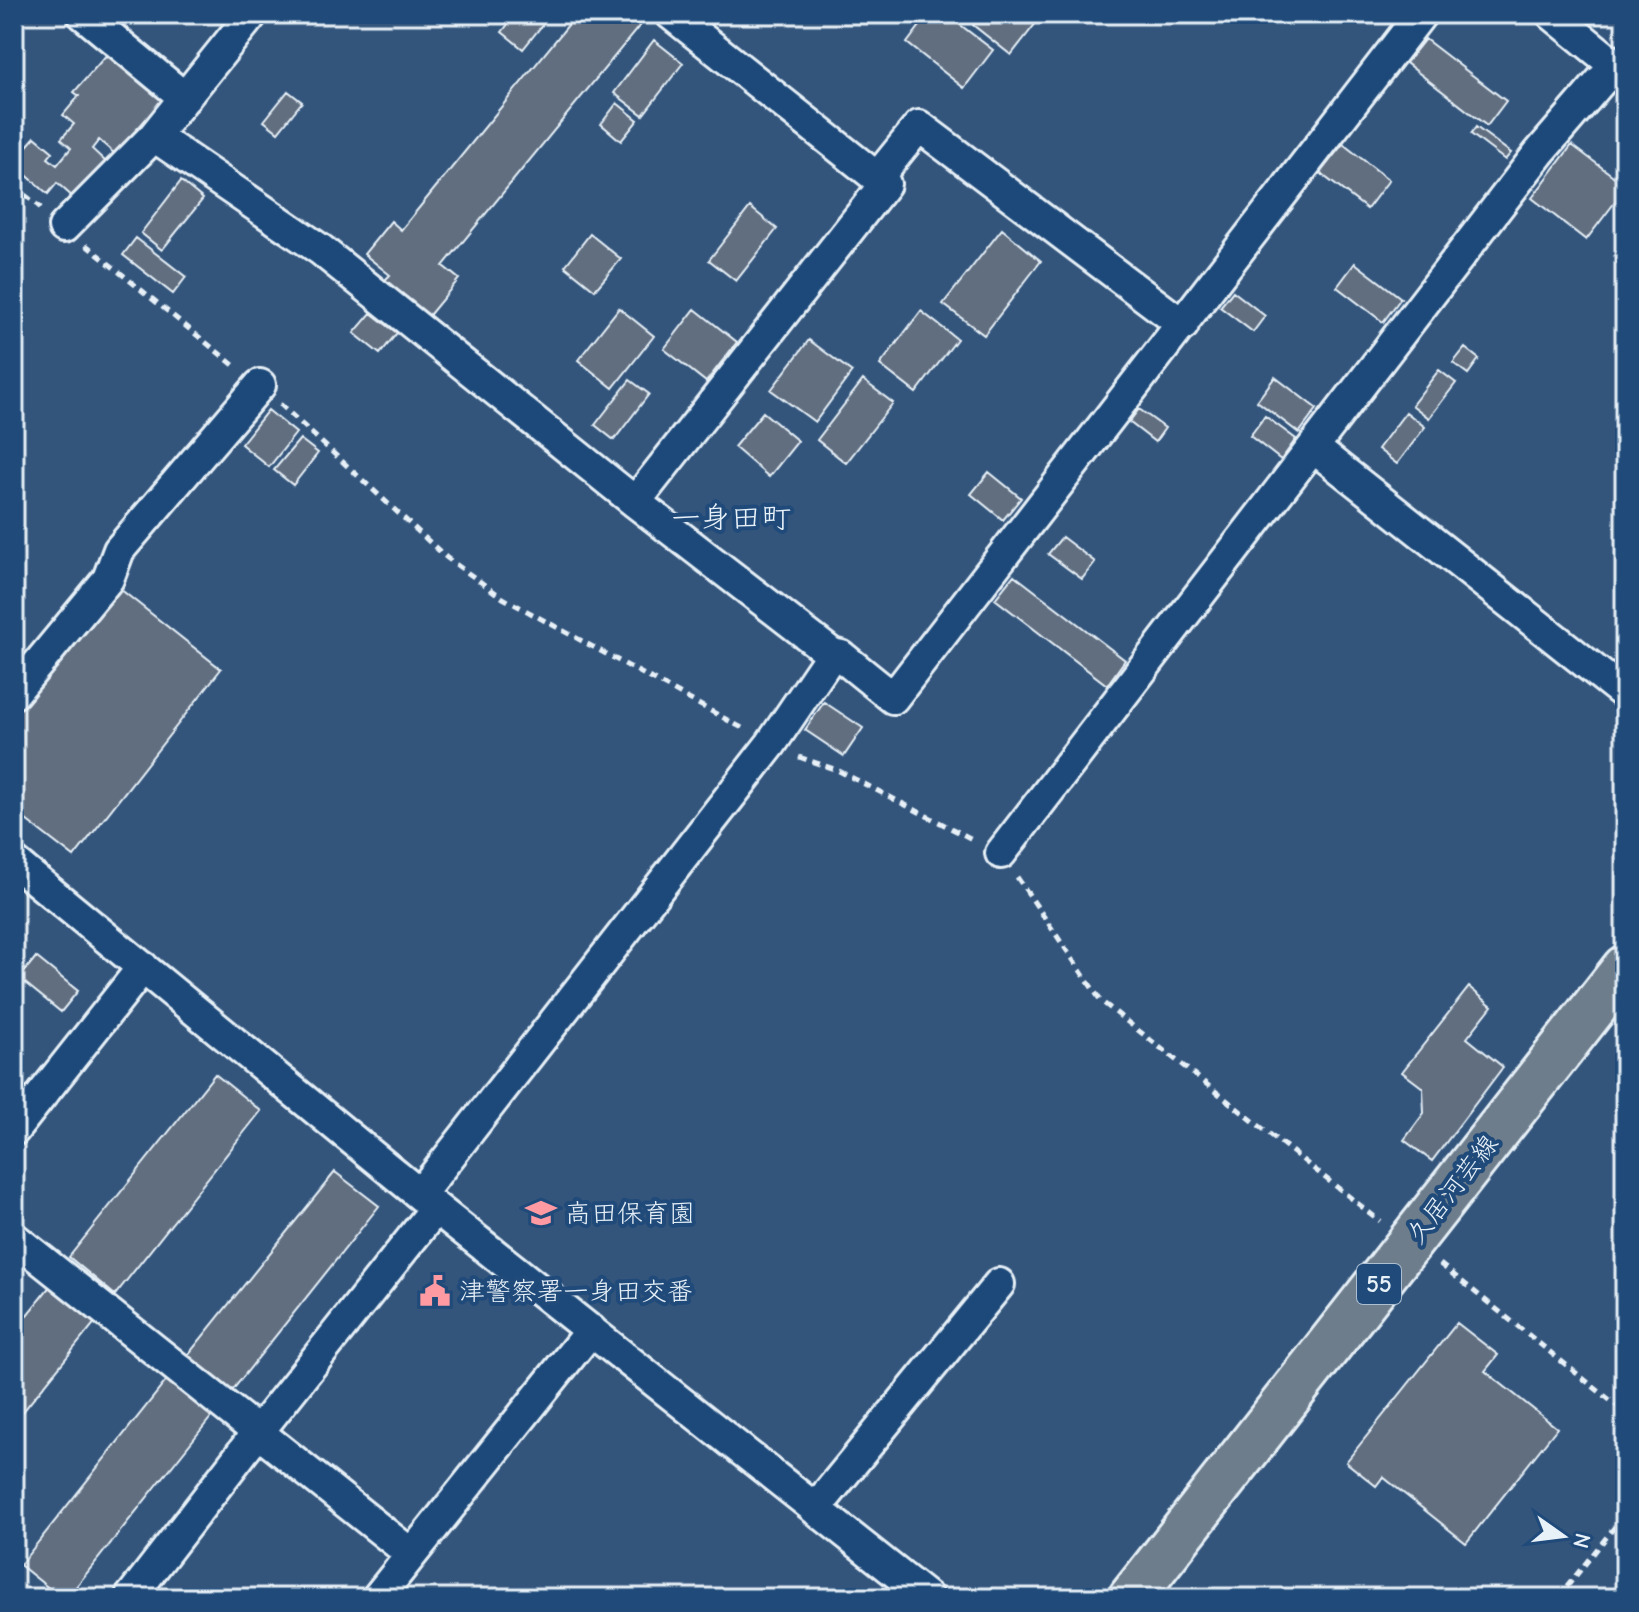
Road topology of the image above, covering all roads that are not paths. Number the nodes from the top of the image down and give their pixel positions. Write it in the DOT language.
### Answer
graph roads {
  1 [pos="83,14"];
  2 [pos="252,14"];
  3 [pos="671,14"];
  4 [pos="1421,14"];
  5 [pos="1552,14"];
  6 [pos="1621,63"];
  7 [pos="185,98"];
  8 [pos="154,136"];
  9 [pos="877,178"];
  10 [pos="64,227"];
  11 [pos="1183,325"];
  12 [pos="260,385"];
  13 [pos="1314,448"];
  14 [pos="635,502"];
  15 [pos="832,654"];
  16 [pos="14,693"];
  17 [pos="1625,694"];
  18 [pos="1001,853"];
  19 [pos="14,862"];
  20 [pos="143,967"];
  21 [pos="1625,968"];
  22 [pos="14,1130"];
  23 [pos="428,1201"];
  24 [pos="14,1238"];
  25 [pos="999,1284"];
  26 [pos="591,1330"];
  27 [pos="258,1432"];
  28 [pos="815,1509"];
  29 [pos="411,1554"];
  30 [pos="130,1598"];
  31 [pos="377,1598"];
  32 [pos="928,1598"];
  33 [pos="1131,1598"];
  1 -- 7 [label="street"];
  2 -- 7 [label="street"];
  3 -- 9 [label="street"];
  4 -- 11 [label="street"];
  5 -- 6 [label="street"];
  6 -- 13 [label="street"];
  7 -- 8 [label="street"];
  8 -- 10 [label="street"];
  8 -- 14 [label="street"];
  9 -- 11 [label="street"];
  9 -- 14 [label="street"];
  11 -- 15 [label="street"];
  12 -- 16 [label="street"];
  13 -- 17 [label="street"];
  13 -- 18 [label="street"];
  14 -- 15 [label="street"];
  15 -- 23 [label="street"];
  19 -- 20 [label="street"];
  20 -- 22 [label="street"];
  20 -- 23 [label="street"];
  21 -- 33 [label="main road, 久居河芸線 / 55"];
  23 -- 26 [label="street"];
  23 -- 27 [label="street"];
  24 -- 27 [label="street"];
  25 -- 28 [label="street"];
  26 -- 28 [label="street"];
  26 -- 29 [label="street"];
  27 -- 29 [label="street"];
  27 -- 30 [label="street"];
  28 -- 32 [label="street"];
  29 -- 31 [label="street"];
}
